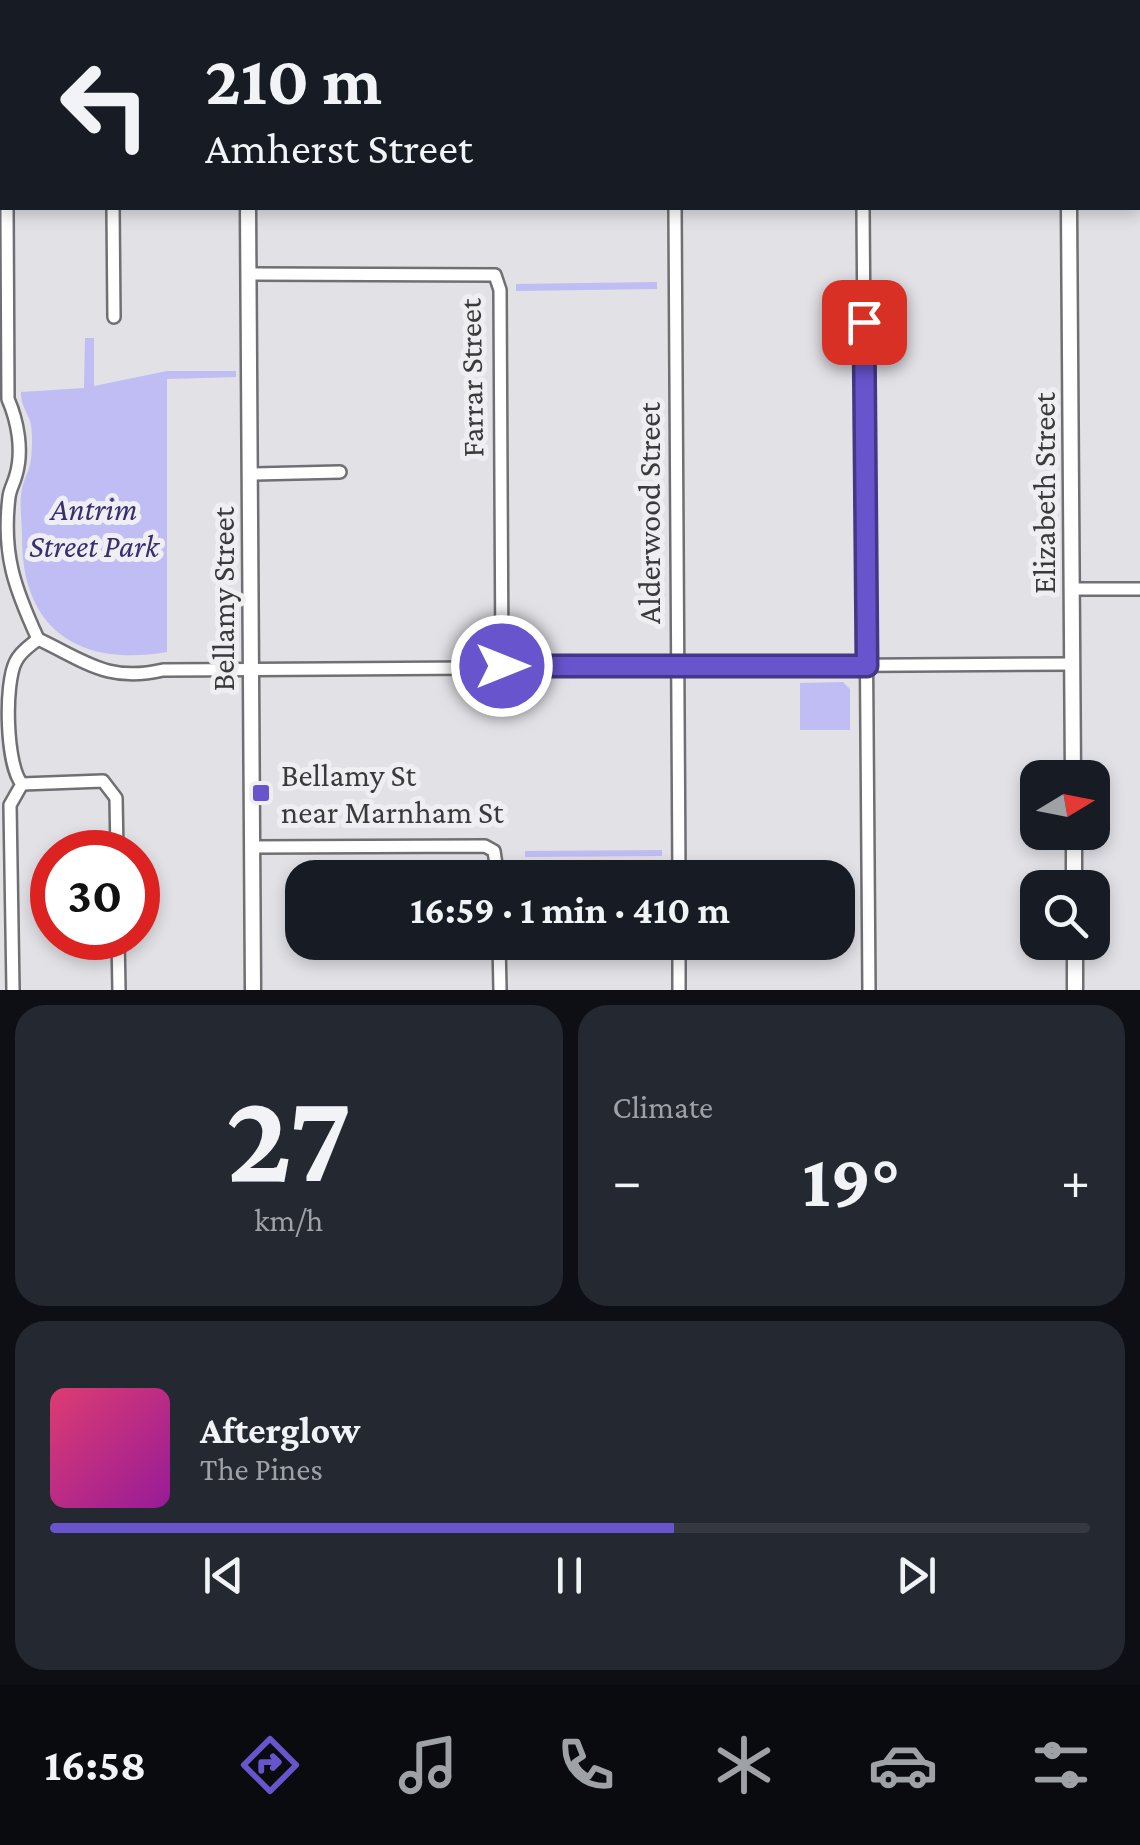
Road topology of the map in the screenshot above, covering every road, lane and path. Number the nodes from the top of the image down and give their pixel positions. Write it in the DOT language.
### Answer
graph roads {
  1 [pos="7,210"];
  2 [pos="112,210"];
  3 [pos="248,210"];
  4 [pos="675,210"];
  5 [pos="863,210"];
  6 [pos="1069,210"];
  7 [pos="249,274"];
  8 [pos="114,317"];
  9 [pos="340,472"];
  10 [pos="250,474"];
  11 [pos="1140,589"];
  12 [pos="1072,590"];
  13 [pos="38,640"];
  14 [pos="1072,664"];
  15 [pos="502,666"];
  16 [pos="677,666"];
  17 [pos="867,666"];
  18 [pos="252,669"];
  19 [pos="1073,760"];
  20 [pos="22,784"];
  21 [pos="117,830"];
  22 [pos="253,846"];
  23 [pos="495,860"];
  24 [pos="678,860"];
  25 [pos="118,960"];
  26 [pos="499,960"];
  27 [pos="679,960"];
  28 [pos="1075,960"];
  29 [pos="13,990"];
  30 [pos="119,990"];
  31 [pos="253,990"];
  32 [pos="500,990"];
  33 [pos="679,990"];
  34 [pos="869,990"];
  35 [pos="1075,990"];
  1 -- 13 [label="street"];
  2 -- 8 [label="street"];
  3 -- 7 [label="street, Bellamy Street"];
  4 -- 16 [label="street, Alderwood Street"];
  5 -- 17 [label="street"];
  6 -- 12 [label="street, Elizabeth Street"];
  7 -- 10 [label="street, Bellamy Street"];
  7 -- 15 [label="street, Farrar Street"];
  9 -- 10 [label="street"];
  10 -- 18 [label="street, Bellamy Street"];
  11 -- 12 [label="street"];
  12 -- 14 [label="street, Elizabeth Street"];
  13 -- 18 [label="street"];
  13 -- 20 [label="street"];
  14 -- 17 [label="street"];
  14 -- 19 [label="street, Elizabeth Street"];
  15 -- 16 [label="street"];
  15 -- 18 [label="street"];
  16 -- 17 [label="street"];
  16 -- 24 [label="street, Alderwood Street"];
  17 -- 34 [label="street"];
  18 -- 22 [label="street, Bellamy Street"];
  20 -- 21 [label="street"];
  20 -- 29 [label="street"];
  22 -- 23 [label="street"];
  22 -- 31 [label="street, Bellamy Street"];
  25 -- 30 [label="street"];
  26 -- 32 [label="street"];
  27 -- 33 [label="street"];
  28 -- 35 [label="street"];
}
